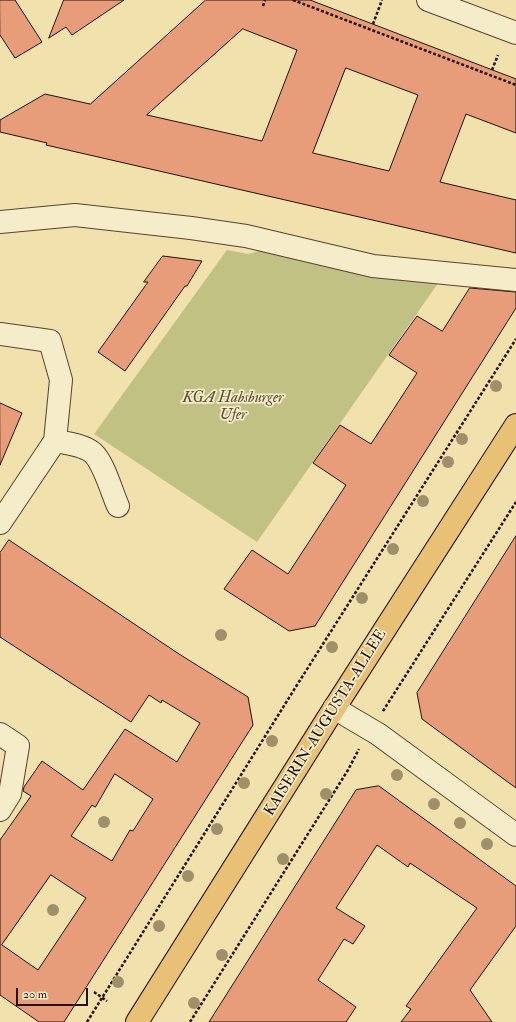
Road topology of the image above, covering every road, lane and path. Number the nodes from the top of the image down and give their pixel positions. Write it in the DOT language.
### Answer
graph roads {
  1 [pos="264,0"];
  2 [pos="293,0"];
  3 [pos="382,0"];
  4 [pos="428,0"];
  5 [pos="262,6"];
  6 [pos="373,24"];
  7 [pos="516,33"];
  8 [pos="498,55"];
  9 [pos="492,70"];
  10 [pos="516,85"];
  11 [pos="0,222"];
  12 [pos="516,280"];
  13 [pos="0,334"];
  14 [pos="516,340"];
  15 [pos="516,425"];
  16 [pos="55,441"];
  17 [pos="516,502"];
  18 [pos="118,506"];
  19 [pos="0,523"];
  20 [pos="334,708"];
  21 [pos="384,709"];
  22 [pos="0,734"];
  23 [pos="357,751"];
  24 [pos="0,810"];
  25 [pos="516,835"];
  26 [pos="94,992"];
  27 [pos="102,997"];
  28 [pos="107,1001"];
  29 [pos="87,1022"];
  30 [pos="137,1022"];
  31 [pos="190,1022"];
  1 -- 5 [label="path"];
  2 -- 10 [label="path"];
  3 -- 6 [label="path"];
  4 -- 7 [label="street"];
  8 -- 9 [label="path"];
  11 -- 12 [label="street"];
  13 -- 16 [label="street"];
  14 -- 27 [label="path"];
  15 -- 20 [label="main road, KAISERIN-AUGUSTA-ALLEE"];
  16 -- 18 [label="street"];
  16 -- 19 [label="street"];
  17 -- 21 [label="path"];
  20 -- 25 [label="street"];
  20 -- 30 [label="main road, KAISERIN-AUGUSTA-ALLEE"];
  22 -- 24 [label="street"];
  23 -- 31 [label="path"];
  26 -- 27 [label="path"];
  27 -- 28 [label="path"];
  27 -- 29 [label="path"];
}
